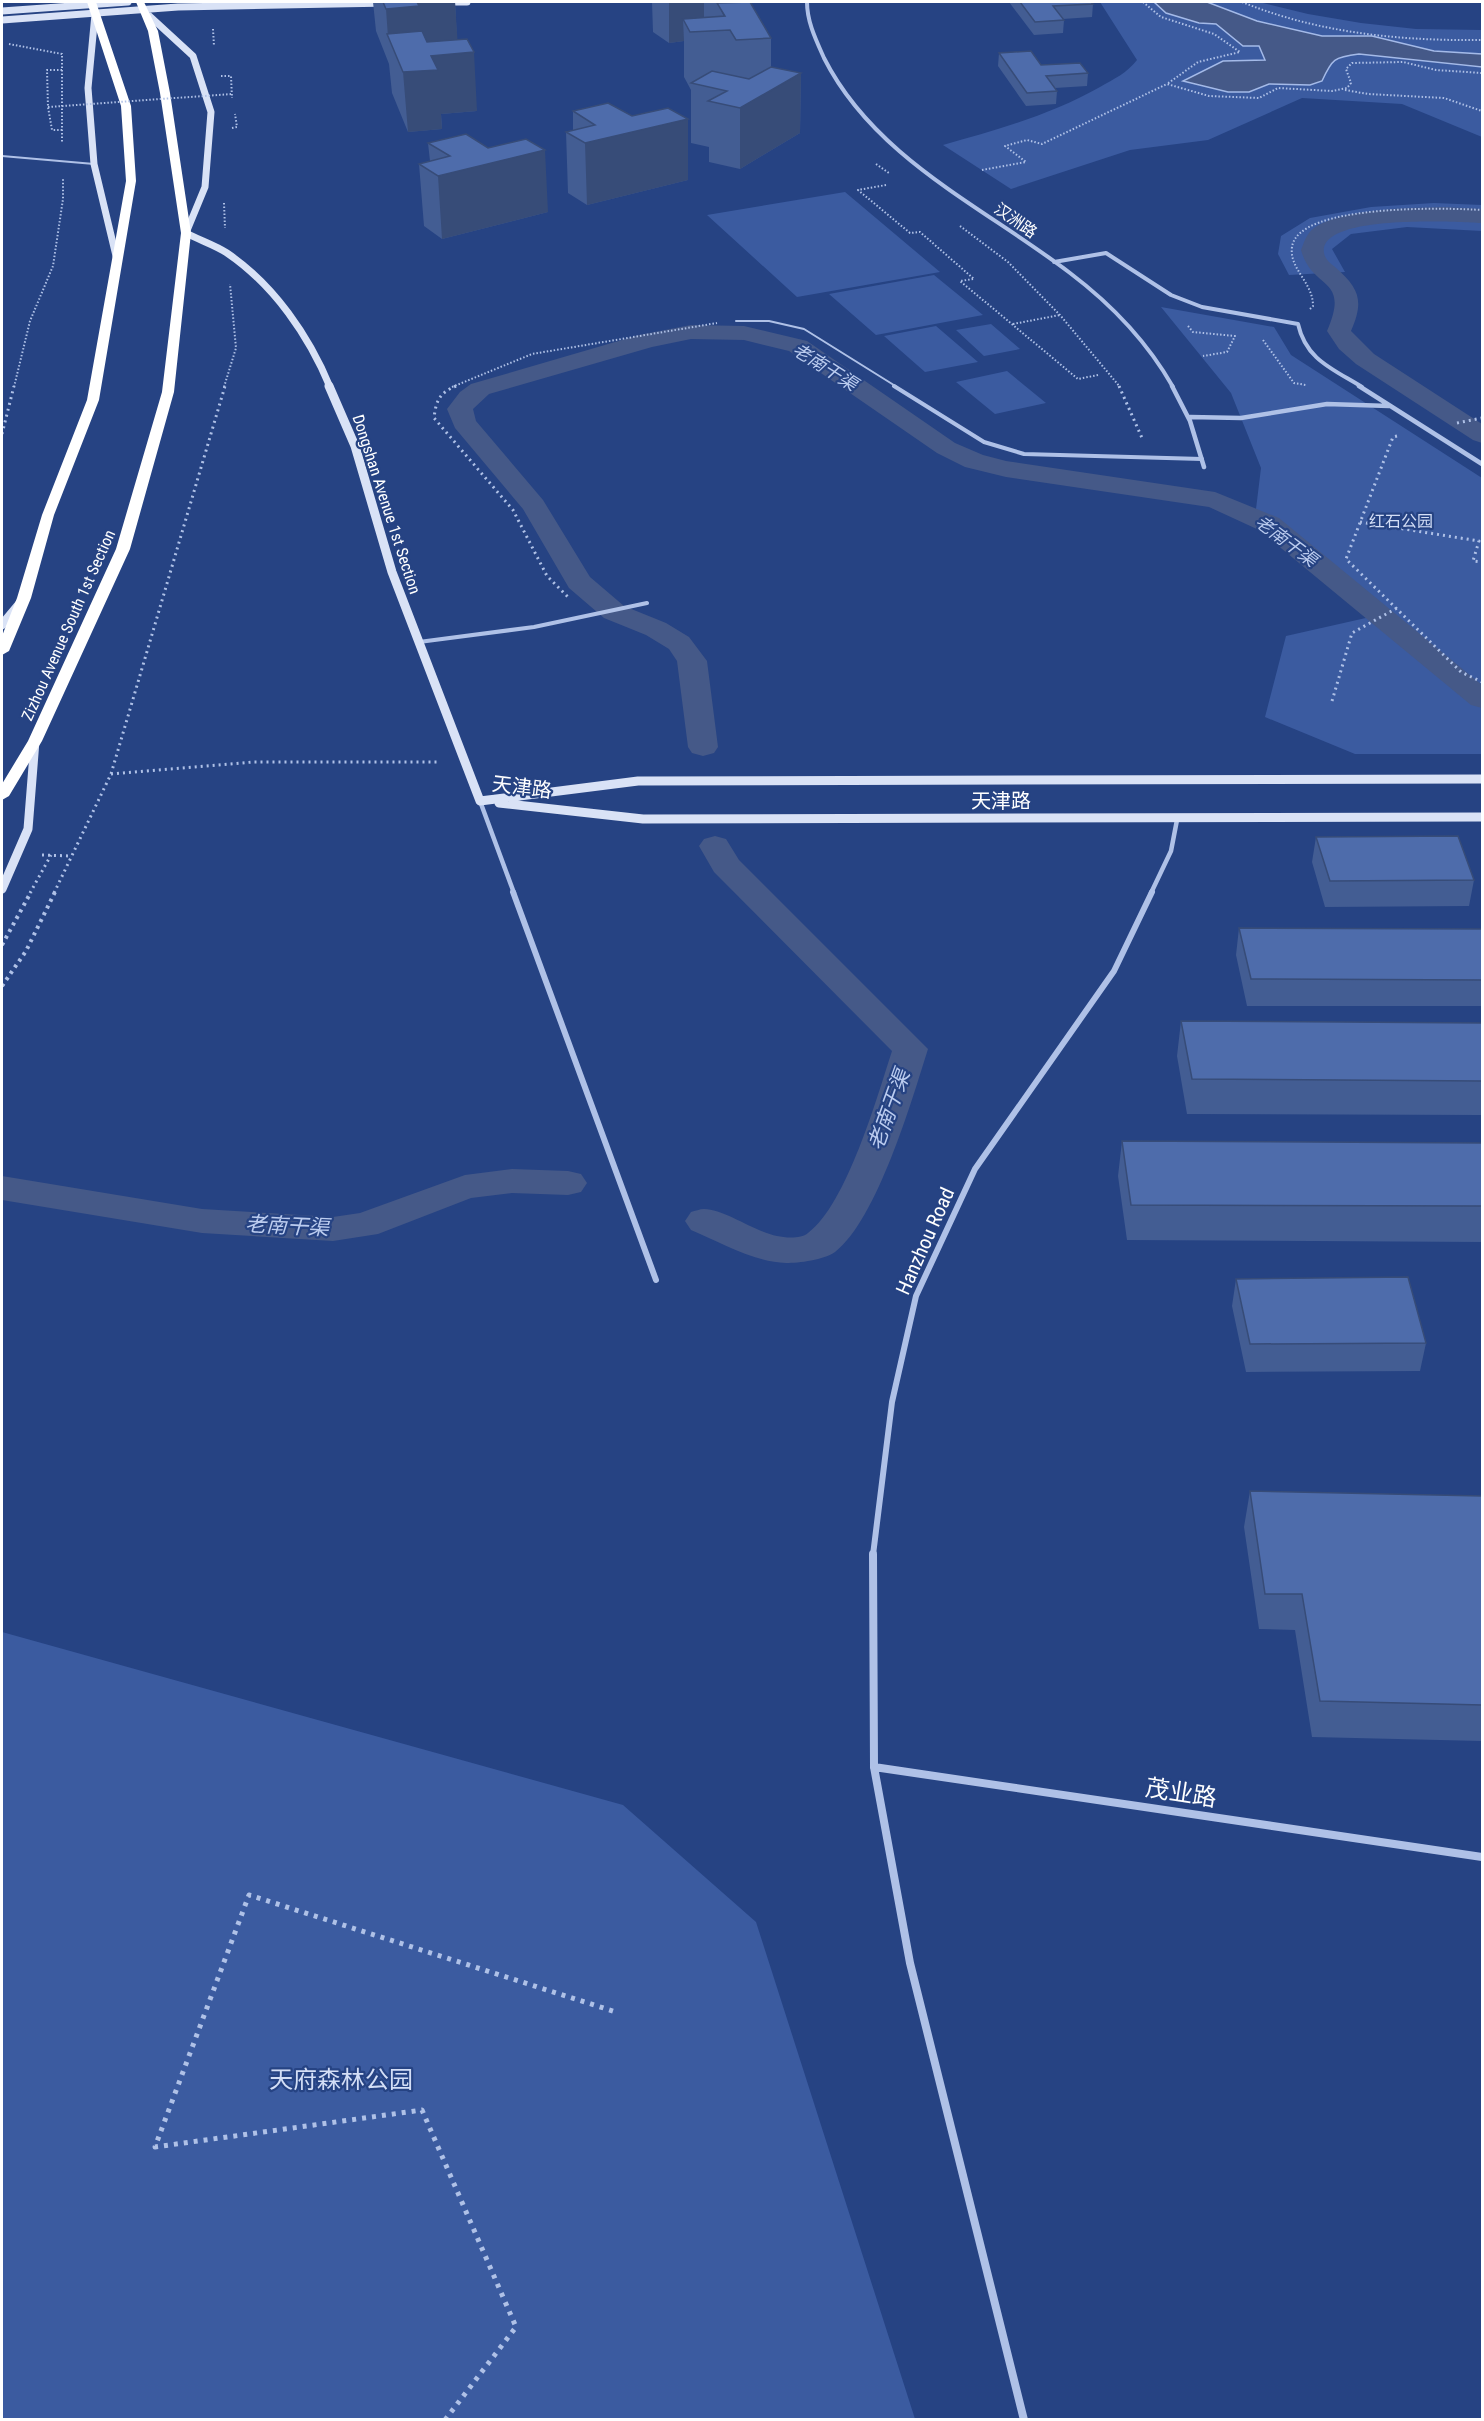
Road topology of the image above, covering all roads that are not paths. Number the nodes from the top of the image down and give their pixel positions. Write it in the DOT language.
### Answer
graph roads {
  1 [pos="128,2"];
  2 [pos="432,2"];
  3 [pos="467,2"];
  4 [pos="807,2"];
  5 [pos="397,3"];
  6 [pos="141,6"];
  7 [pos="93,7"];
  8 [pos="2,11"];
  9 [pos="2,20"];
  10 [pos="2,156"];
  11 [pos="94,164"];
  12 [pos="186,233"];
  13 [pos="117,260"];
  14 [pos="1054,262"];
  15 [pos="736,321"];
  16 [pos="1391,406"];
  17 [pos="1190,417"];
  18 [pos="1202,459"];
  19 [pos="1482,464"];
  20 [pos="1204,466"];
  21 [pos="24,598"];
  22 [pos="647,603"];
  23 [pos="2,625"];
  24 [pos="419,642"];
  25 [pos="2,651"];
  26 [pos="35,741"];
  27 [pos="1482,779"];
  28 [pos="2,796"];
  29 [pos="480,801"];
  30 [pos="1482,817"];
  31 [pos="1176,820"];
  32 [pos="2,889"];
  33 [pos="656,1280"];
  34 [pos="874,1767"];
  35 [pos="1482,1857"];
  36 [pos="1024,2420"];
  1 -- 7 [label="street"];
  2 -- 3 [label="street"];
  4 -- 14 [label="street, 汉洲路"];
  5 -- 6 [label="street"];
  6 -- 7 [label="street"];
  6 -- 12 [label="highway, Zizhou Avenue South 1st Section"];
  6 -- 12 [label="street"];
  7 -- 8 [label="street"];
  7 -- 9 [label="street"];
  7 -- 11 [label="street"];
  7 -- 13 [label="highway"];
  10 -- 11 [label="lane"];
  11 -- 13 [label="street"];
  12 -- 24 [label="street, Dongshan Avenue 1st Section"];
  12 -- 26 [label="highway, Zizhou Avenue South 1st Section"];
  13 -- 21 [label="highway"];
  14 -- 16 [label="street"];
  14 -- 17 [label="street, 汉洲路"];
  15 -- 18 [label="lane"];
  16 -- 17 [label="street"];
  16 -- 19 [label="street"];
  17 -- 18 [label="street, 汉洲路"];
  18 -- 20 [label="street, 汉洲路"];
  21 -- 23 [label="street"];
  21 -- 25 [label="highway"];
  22 -- 24 [label="lane"];
  24 -- 29 [label="street, Dongshan Avenue 1st Section"];
  26 -- 28 [label="highway, Zizhou Avenue South 1st Section"];
  26 -- 32 [label="street"];
  27 -- 29 [label="street, 天津路"];
  29 -- 31 [label="street, 天津路"];
  29 -- 33 [label="street"];
  30 -- 31 [label="street, 天津路"];
  31 -- 34 [label="street, Hanzhou Road"];
  34 -- 35 [label="street, 茂业路"];
  34 -- 36 [label="street, Hanzhou Road"];
}
